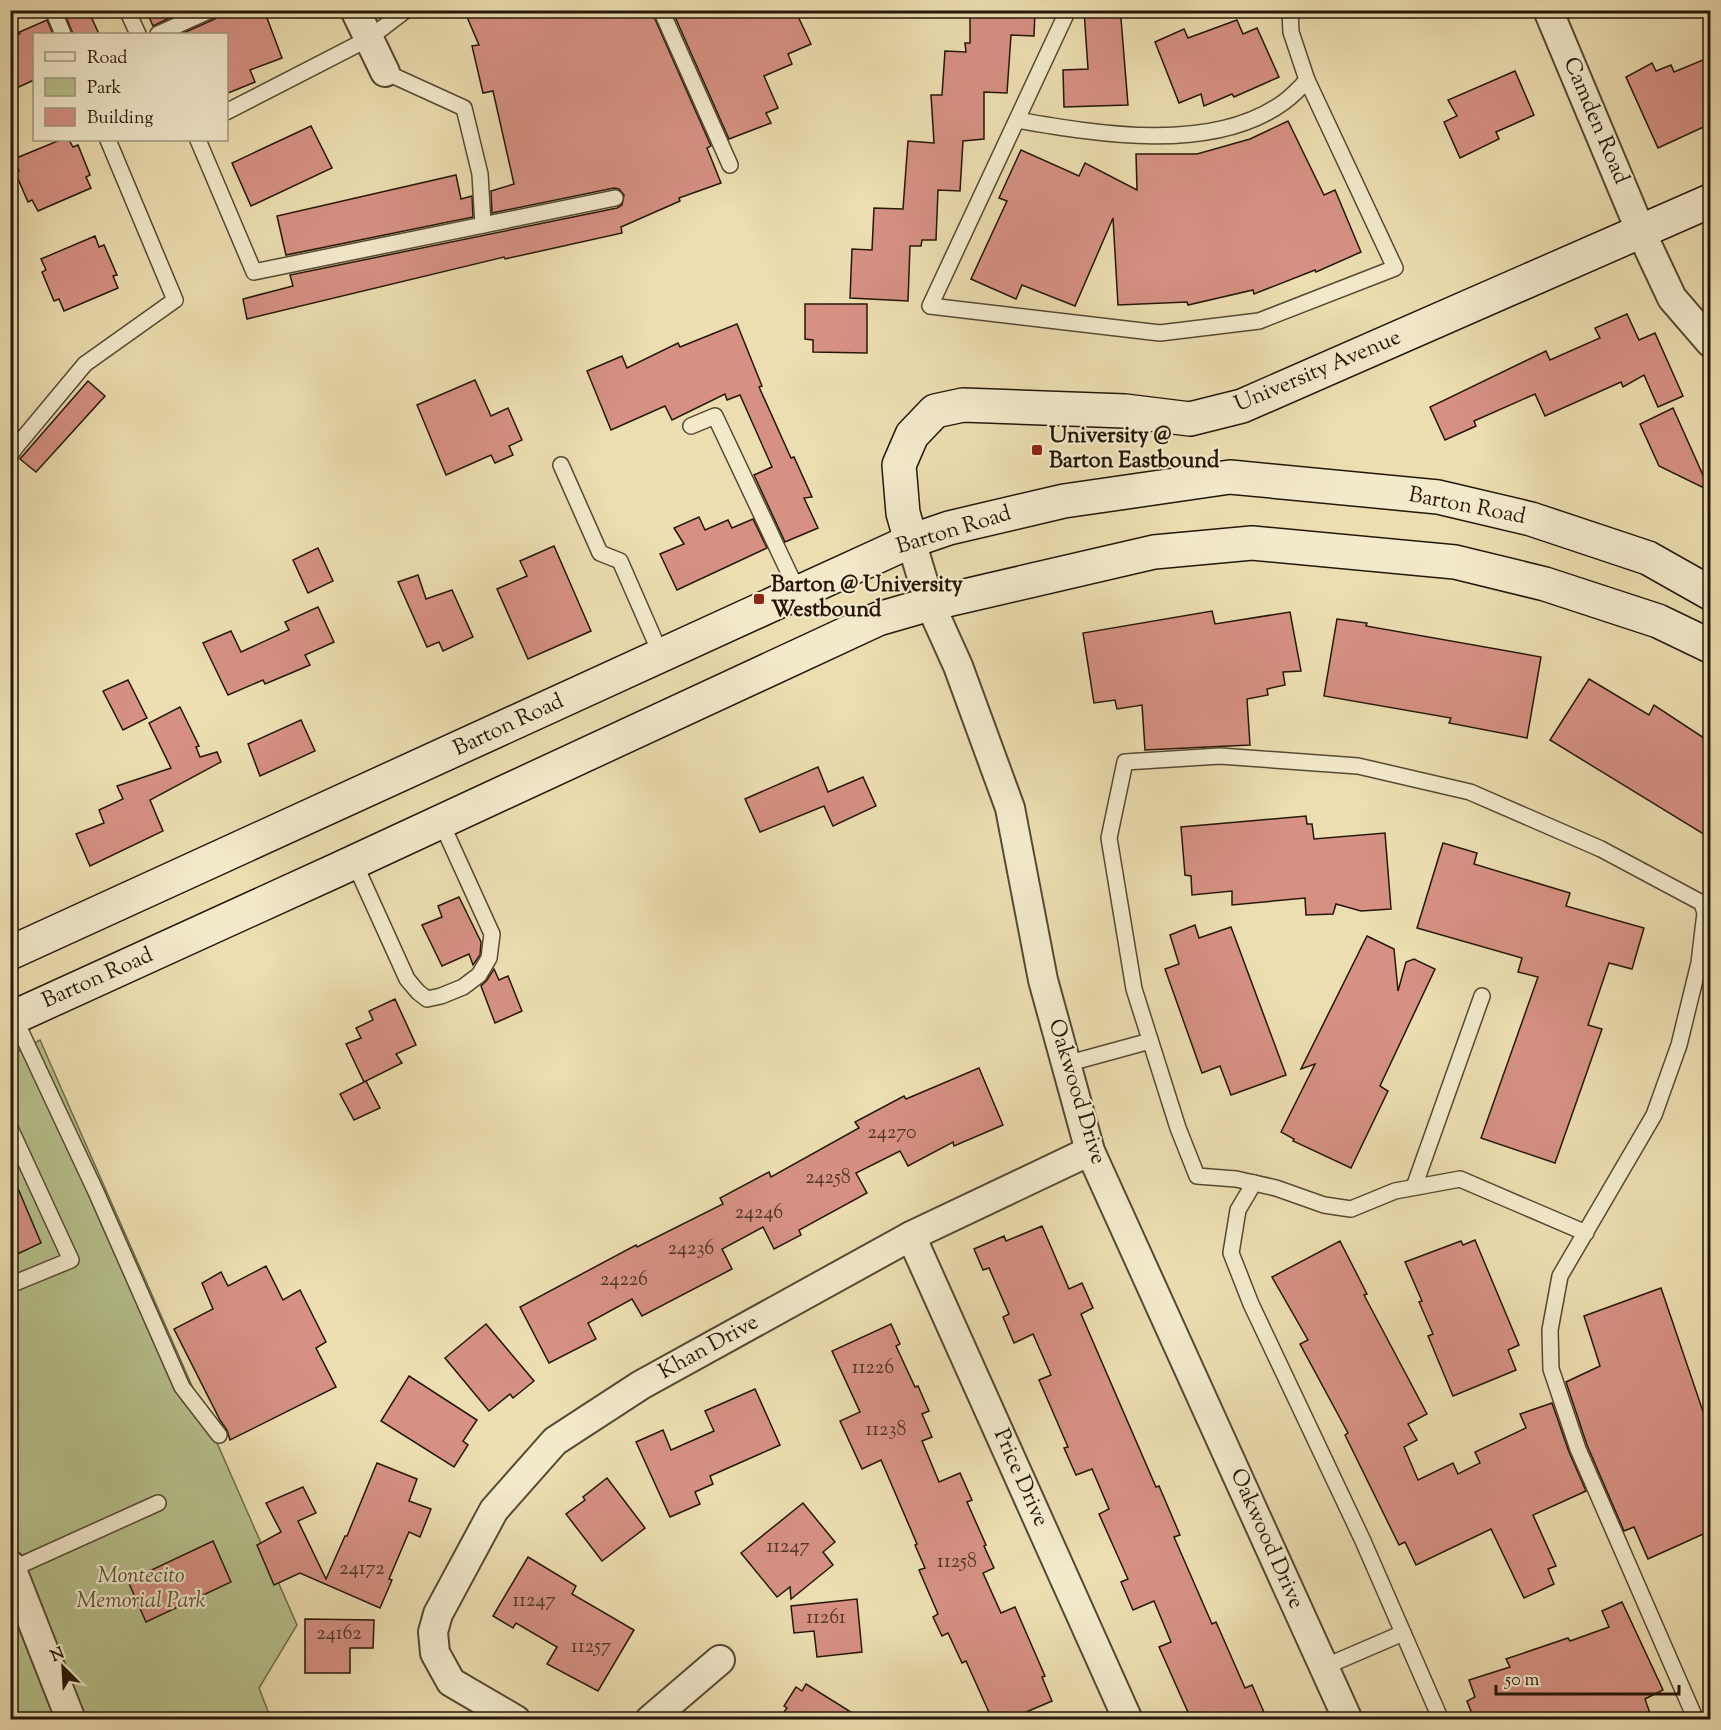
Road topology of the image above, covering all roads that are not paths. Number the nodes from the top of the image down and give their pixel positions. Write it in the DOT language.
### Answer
graph roads {
  1 [pos="53,10"];
  2 [pos="127,10"];
  3 [pos="212,10"];
  4 [pos="355,10"];
  5 [pos="406,10"];
  6 [pos="661,10"];
  7 [pos="1068,10"];
  8 [pos="1290,10"];
  9 [pos="1548,10"];
  10 [pos="63,33"];
  11 [pos="138,33"];
  12 [pos="160,33"];
  13 [pos="368,39"];
  14 [pos="385,72"];
  15 [pos="1307,80"];
  16 [pos="228,111"];
  17 [pos="1017,120"];
  18 [pos="108,141"];
  19 [pos="198,141"];
  20 [pos="730,165"];
  21 [pos="615,198"];
  22 [pos="1710,201"];
  23 [pos="483,225"];
  24 [pos="1641,232"];
  25 [pos="1710,342"];
  26 [pos="691,426"];
  27 [pos="10,456"];
  28 [pos="561,465"];
  29 [pos="911,541"];
  30 [pos="1710,593"];
  31 [pos="799,594"];
  32 [pos="930,604"];
  33 [pos="1710,646"];
  34 [pos="662,657"];
  35 [pos="441,822"];
  36 [pos="354,862"];
  37 [pos="1707,908"];
  38 [pos="10,953"];
  39 [pos="1482,996"];
  40 [pos="12,1018"];
  41 [pos="1150,1041"];
  42 [pos="1066,1064"];
  43 [pos="10,1128"];
  44 [pos="1090,1151"];
  45 [pos="1254,1183"];
  46 [pos="1414,1187"];
  47 [pos="1586,1233"];
  48 [pos="911,1236"];
  49 [pos="10,1286"];
  50 [pos="219,1435"];
  51 [pos="158,1503"];
  52 [pos="11,1567"];
  53 [pos="1403,1633"];
  54 [pos="720,1659"];
  55 [pos="1324,1667"];
  56 [pos="71,1719"];
  57 [pos="516,1719"];
  58 [pos="650,1719"];
  59 [pos="1128,1719"];
  60 [pos="1348,1719"];
  61 [pos="1441,1719"];
  62 [pos="1696,1719"];
  1 -- 10 [label="lane"];
  2 -- 11 [label="lane"];
  3 -- 12 [label="lane"];
  4 -- 13 [label="street"];
  5 -- 13 [label="lane"];
  6 -- 20 [label="lane"];
  7 -- 17 [label="lane"];
  8 -- 15 [label="lane"];
  9 -- 24 [label="street, Camden Road"];
  13 -- 14 [label="street"];
  13 -- 16 [label="lane"];
  14 -- 23 [label="lane"];
  15 -- 17 [label="lane"];
  15 -- 17 [label="lane"];
  18 -- 27 [label="lane"];
  19 -- 23 [label="lane"];
  21 -- 23 [label="lane"];
  22 -- 24 [label="main road, University Avenue"];
  24 -- 25 [label="street, Camden Road"];
  24 -- 29 [label="main road, University Avenue"];
  26 -- 31 [label="lane"];
  28 -- 34 [label="lane"];
  29 -- 30 [label="main road, Barton Road"];
  29 -- 31 [label="main road, Barton Road"];
  29 -- 32 [label="street, Oakwood Drive"];
  31 -- 34 [label="main road, Barton Road"];
  32 -- 33 [label="main road, Barton Road"];
  32 -- 35 [label="main road, Barton Road"];
  32 -- 42 [label="street, Oakwood Drive"];
  34 -- 38 [label="main road, Barton Road"];
  35 -- 36 [label="main road, Barton Road"];
  35 -- 36 [label="lane"];
  36 -- 40 [label="main road, Barton Road"];
  37 -- 41 [label="lane"];
  37 -- 47 [label="lane"];
  39 -- 46 [label="lane"];
  40 -- 50 [label="lane"];
  41 -- 42 [label="lane"];
  41 -- 45 [label="lane"];
  42 -- 44 [label="street, Oakwood Drive"];
  43 -- 49 [label="lane"];
  44 -- 48 [label="street, Khan Drive"];
  44 -- 55 [label="street, Oakwood Drive"];
  45 -- 46 [label="lane"];
  45 -- 53 [label="lane"];
  46 -- 47 [label="lane"];
  47 -- 62 [label="lane"];
  48 -- 57 [label="street, Khan Drive"];
  48 -- 59 [label="street, Price Drive"];
  51 -- 52 [label="lane"];
  52 -- 56 [label="street"];
  53 -- 55 [label="lane"];
  53 -- 61 [label="lane"];
  54 -- 58 [label="street"];
  55 -- 60 [label="street, Oakwood Drive"];
}
